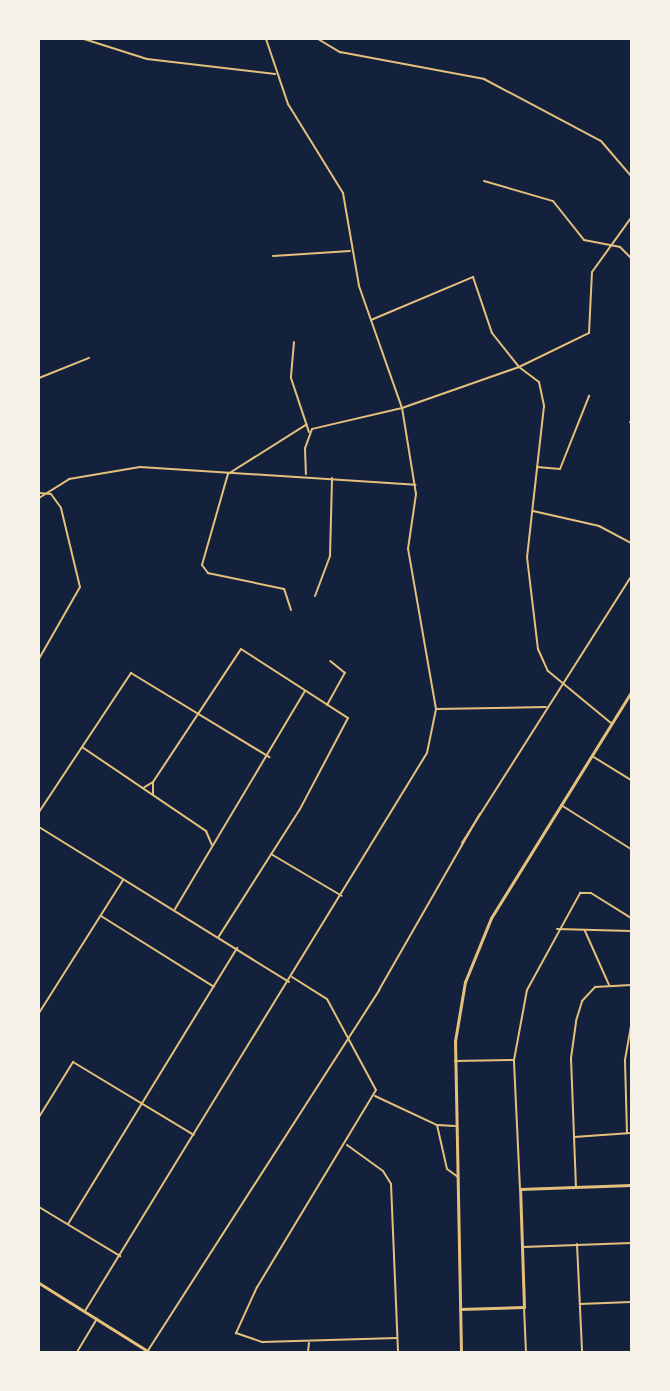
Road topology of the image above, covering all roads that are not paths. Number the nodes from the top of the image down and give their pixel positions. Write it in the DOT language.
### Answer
graph roads {
  1 [pos="84,39"];
  2 [pos="266,39"];
  3 [pos="318,39"];
  4 [pos="275,74"];
  5 [pos="631,175"];
  6 [pos="484,181"];
  7 [pos="631,218"];
  8 [pos="608,248"];
  9 [pos="350,251"];
  10 [pos="273,256"];
  11 [pos="631,258"];
  12 [pos="371,320"];
  13 [pos="294,342"];
  14 [pos="89,358"];
  15 [pos="519,367"];
  16 [pos="39,378"];
  17 [pos="589,396"];
  18 [pos="402,408"];
  19 [pos="307,424"];
  20 [pos="309,433"];
  21 [pos="537,467"];
  22 [pos="228,474"];
  23 [pos="306,474"];
  24 [pos="332,478"];
  25 [pos="415,485"];
  26 [pos="39,493"];
  27 [pos="45,493"];
  28 [pos="39,498"];
  29 [pos="533,511"];
  30 [pos="631,543"];
  31 [pos="631,577"];
  32 [pos="315,596"];
  33 [pos="291,610"];
  34 [pos="39,659"];
  35 [pos="330,661"];
  36 [pos="563,683"];
  37 [pos="305,691"];
  38 [pos="631,692"];
  39 [pos="327,705"];
  40 [pos="546,706"];
  41 [pos="436,709"];
  42 [pos="200,712"];
  43 [pos="612,724"];
  44 [pos="82,747"];
  45 [pos="269,756"];
  46 [pos="592,756"];
  47 [pos="631,780"];
  48 [pos="153,782"];
  49 [pos="142,788"];
  50 [pos="153,796"];
  51 [pos="561,805"];
  52 [pos="39,812"];
  53 [pos="39,827"];
  54 [pos="212,846"];
  55 [pos="631,849"];
  56 [pos="271,854"];
  57 [pos="123,880"];
  58 [pos="342,896"];
  59 [pos="175,909"];
  60 [pos="101,916"];
  61 [pos="631,918"];
  62 [pos="557,929"];
  63 [pos="585,931"];
  64 [pos="631,931"];
  65 [pos="219,936"];
  66 [pos="237,948"];
  67 [pos="292,977"];
  68 [pos="289,982"];
  69 [pos="631,985"];
  70 [pos="609,986"];
  71 [pos="214,987"];
  72 [pos="39,1004"];
  73 [pos="43,1007"];
  74 [pos="39,1013"];
  75 [pos="631,1025"];
  76 [pos="349,1034"];
  77 [pos="514,1060"];
  78 [pos="455,1061"];
  79 [pos="374,1096"];
  80 [pos="142,1103"];
  81 [pos="39,1117"];
  82 [pos="437,1125"];
  83 [pos="455,1126"];
  84 [pos="629,1133"];
  85 [pos="194,1135"];
  86 [pos="573,1137"];
  87 [pos="347,1145"];
  88 [pos="458,1177"];
  89 [pos="631,1185"];
  90 [pos="576,1188"];
  91 [pos="519,1189"];
  92 [pos="39,1207"];
  93 [pos="68,1224"];
  94 [pos="631,1243"];
  95 [pos="577,1244"];
  96 [pos="523,1247"];
  97 [pos="120,1256"];
  98 [pos="39,1283"];
  99 [pos="631,1302"];
  100 [pos="580,1304"];
  101 [pos="524,1307"];
  102 [pos="460,1309"];
  103 [pos="85,1311"];
  104 [pos="97,1319"];
  105 [pos="397,1338"];
  106 [pos="309,1343"];
  107 [pos="77,1352"];
  108 [pos="148,1352"];
  109 [pos="308,1352"];
  110 [pos="398,1352"];
  111 [pos="461,1352"];
  112 [pos="525,1352"];
  113 [pos="582,1352"];
  1 -- 4 [label="street"];
  2 -- 4 [label="street"];
  3 -- 5 [label="street"];
  4 -- 9 [label="street"];
  6 -- 8 [label="street"];
  7 -- 8 [label="street"];
  8 -- 11 [label="street"];
  8 -- 15 [label="street"];
  9 -- 10 [label="street"];
  9 -- 12 [label="street"];
  12 -- 15 [label="street"];
  12 -- 18 [label="street"];
  13 -- 19 [label="street"];
  14 -- 16 [label="street"];
  15 -- 18 [label="street"];
  15 -- 21 [label="street"];
  17 -- 21 [label="street"];
  18 -- 20 [label="street"];
  18 -- 25 [label="street"];
  19 -- 20 [label="street"];
  19 -- 22 [label="street"];
  20 -- 23 [label="street"];
  21 -- 29 [label="street"];
  22 -- 23 [label="street"];
  22 -- 27 [label="street"];
  22 -- 33 [label="street"];
  23 -- 24 [label="street"];
  24 -- 25 [label="street"];
  24 -- 32 [label="street"];
  25 -- 41 [label="street"];
  26 -- 27 [label="street"];
  27 -- 28 [label="street"];
  27 -- 34 [label="street"];
  29 -- 30 [label="street"];
  29 -- 36 [label="street"];
  31 -- 36 [label="street"];
  35 -- 39 [label="street"];
  36 -- 40 [label="street"];
  36 -- 43 [label="street"];
  37 -- 39 [label="street"];
  37 -- 42 [label="street"];
  37 -- 45 [label="street"];
  38 -- 43 [label="street"];
  39 -- 56 [label="street"];
  40 -- 41 [label="street"];
  40 -- 76 [label="street"];
  41 -- 58 [label="street"];
  42 -- 44 [label="street"];
  42 -- 45 [label="street"];
  42 -- 48 [label="street"];
  43 -- 46 [label="street"];
  44 -- 49 [label="street"];
  44 -- 52 [label="street"];
  45 -- 54 [label="street"];
  46 -- 47 [label="street"];
  46 -- 51 [label="street"];
  48 -- 49 [label="street"];
  48 -- 50 [label="street"];
  49 -- 50 [label="street"];
  50 -- 54 [label="street"];
  51 -- 55 [label="street"];
  51 -- 78 [label="street"];
  53 -- 57 [label="street"];
  54 -- 59 [label="street"];
  56 -- 58 [label="street"];
  56 -- 65 [label="street"];
  57 -- 59 [label="street"];
  57 -- 60 [label="street"];
  58 -- 67 [label="street"];
  59 -- 65 [label="street"];
  60 -- 71 [label="street"];
  60 -- 73 [label="street"];
  61 -- 62 [label="street"];
  62 -- 63 [label="street"];
  62 -- 77 [label="street"];
  63 -- 64 [label="street"];
  63 -- 70 [label="street"];
  65 -- 66 [label="street"];
  66 -- 68 [label="street"];
  66 -- 71 [label="street"];
  67 -- 68 [label="street"];
  67 -- 76 [label="street"];
  68 -- 85 [label="street"];
  69 -- 70 [label="street"];
  70 -- 86 [label="street"];
  71 -- 80 [label="street"];
  72 -- 73 [label="street"];
  73 -- 74 [label="street"];
  75 -- 84 [label="street"];
  76 -- 79 [label="street"];
  76 -- 108 [label="street"];
  77 -- 78 [label="street"];
  77 -- 91 [label="street"];
  78 -- 83 [label="street"];
  79 -- 82 [label="street"];
  79 -- 87 [label="street"];
  80 -- 81 [label="street"];
  80 -- 85 [label="street"];
  80 -- 93 [label="street"];
  82 -- 83 [label="street"];
  82 -- 88 [label="street"];
  83 -- 88 [label="street"];
  84 -- 86 [label="street"];
  85 -- 97 [label="street"];
  86 -- 90 [label="street"];
  87 -- 105 [label="street"];
  87 -- 106 [label="street"];
  88 -- 102 [label="street"];
  89 -- 90 [label="street"];
  90 -- 91 [label="street"];
  91 -- 96 [label="street"];
  92 -- 93 [label="street"];
  93 -- 97 [label="street"];
  94 -- 95 [label="street"];
  95 -- 96 [label="street"];
  95 -- 100 [label="street"];
  96 -- 101 [label="street"];
  97 -- 103 [label="street"];
  98 -- 103 [label="street"];
  99 -- 100 [label="street"];
  100 -- 113 [label="street"];
  101 -- 102 [label="street"];
  101 -- 112 [label="street"];
  102 -- 111 [label="street"];
  103 -- 104 [label="street"];
  104 -- 107 [label="street"];
  104 -- 108 [label="street"];
  105 -- 106 [label="street"];
  105 -- 110 [label="street"];
  106 -- 109 [label="street"];
}
